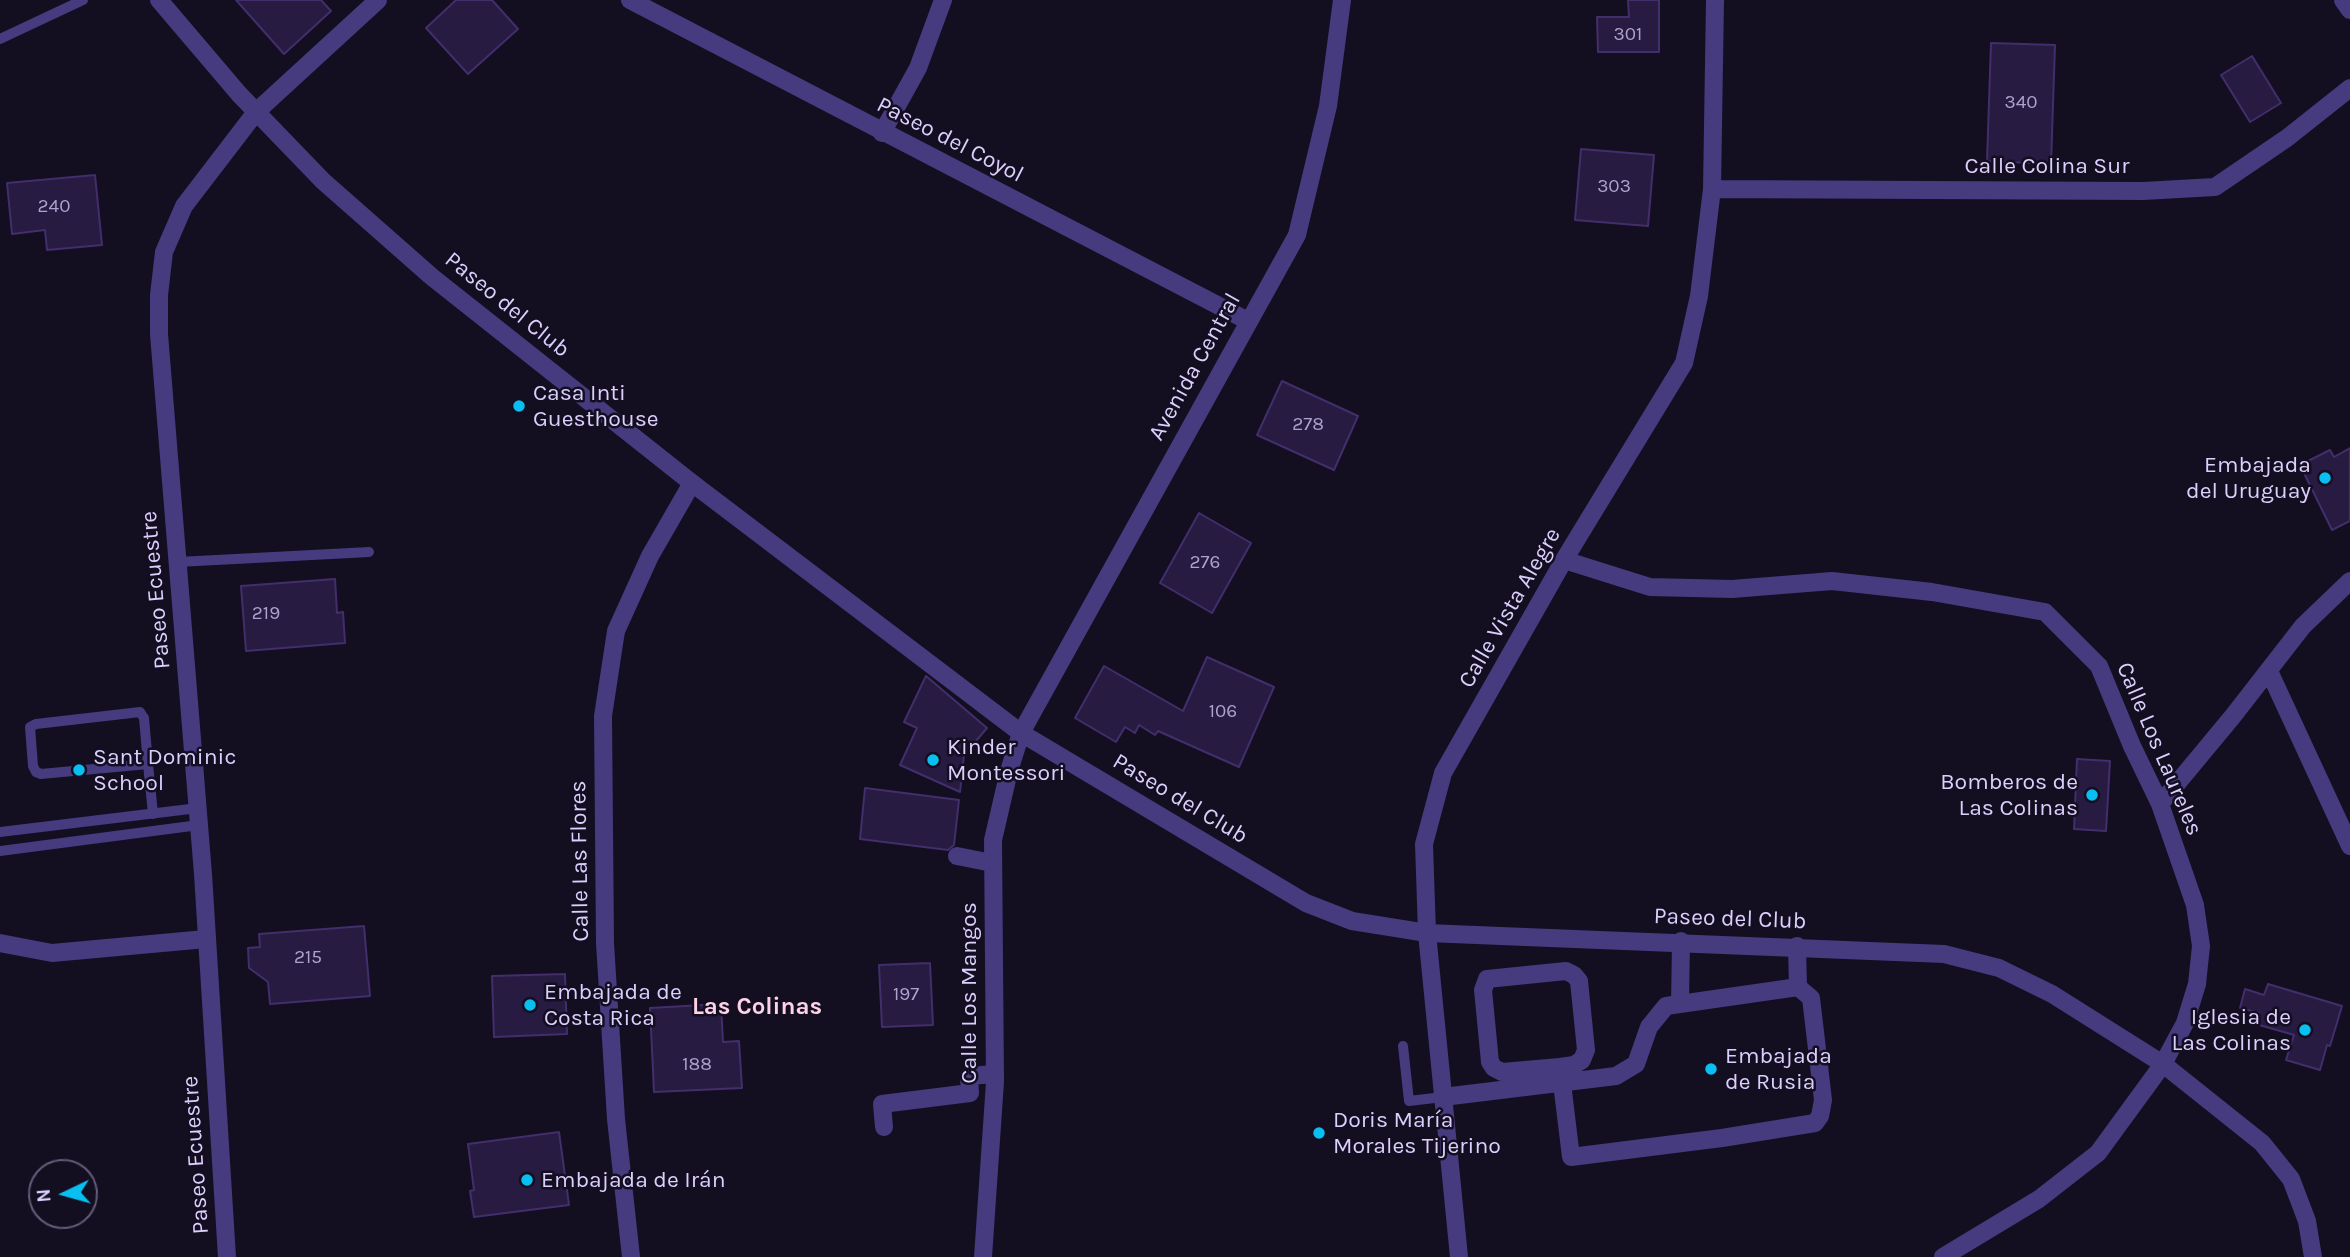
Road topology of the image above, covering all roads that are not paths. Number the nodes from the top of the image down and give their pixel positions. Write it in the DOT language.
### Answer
graph roads {
  1 [pos="83,0"];
  2 [pos="159,0"];
  3 [pos="378,0"];
  4 [pos="630,0"];
  5 [pos="943,0"];
  6 [pos="1342,0"];
  7 [pos="1716,0"];
  8 [pos="2343,0"];
  9 [pos="2350,10"];
  10 [pos="0,39"];
  11 [pos="2350,88"];
  12 [pos="256,112"];
  13 [pos="882,133"];
  14 [pos="1712,189"];
  15 [pos="1248,321"];
  16 [pos="691,483"];
  17 [pos="369,552"];
  18 [pos="1564,560"];
  19 [pos="178,562"];
  20 [pos="2350,581"];
  21 [pos="2269,671"];
  22 [pos="1021,733"];
  23 [pos="148,764"];
  24 [pos="2160,804"];
  25 [pos="153,814"];
  26 [pos="198,817"];
  27 [pos="75,823"];
  28 [pos="13,831"];
  29 [pos="0,832"];
  30 [pos="78,841"];
  31 [pos="2350,846"];
  32 [pos="15,849"];
  33 [pos="0,851"];
  34 [pos="957,856"];
  35 [pos="992,863"];
  36 [pos="1427,933"];
  37 [pos="206,939"];
  38 [pos="1681,941"];
  39 [pos="0,943"];
  40 [pos="1797,946"];
  41 [pos="1798,987"];
  42 [pos="1680,1004"];
  43 [pos="1403,1046"];
  44 [pos="2163,1064"];
  45 [pos="995,1074"];
  46 [pos="1561,1075"];
  47 [pos="1443,1097"];
  48 [pos="884,1128"];
  49 [pos="227,1257"];
  50 [pos="631,1257"];
  51 [pos="983,1257"];
  52 [pos="1460,1257"];
  53 [pos="1943,1257"];
  54 [pos="2313,1257"];
  1 -- 10 [label="lane"];
  2 -- 12 [label="street, Paseo del Club"];
  3 -- 12 [label="street, Paseo Ecuestre"];
  4 -- 13 [label="street, Paseo del Coyol"];
  5 -- 13 [label="street"];
  6 -- 15 [label="street, Avenida Central"];
  7 -- 14 [label="street, Calle Vista Alegre"];
  8 -- 9 [label="street"];
  11 -- 14 [label="street, Calle Colina Sur"];
  12 -- 16 [label="street, Paseo del Club"];
  12 -- 19 [label="street, Paseo Ecuestre"];
  13 -- 15 [label="street, Paseo del Coyol"];
  14 -- 18 [label="street, Calle Vista Alegre"];
  15 -- 22 [label="street, Avenida Central"];
  16 -- 22 [label="street, Paseo del Club"];
  16 -- 50 [label="street, Calle Las Flores"];
  17 -- 19 [label="lane"];
  18 -- 24 [label="street, Calle Los Laureles"];
  18 -- 36 [label="street, Calle Vista Alegre"];
  19 -- 26 [label="street, Paseo Ecuestre"];
  20 -- 21 [label="street"];
  21 -- 24 [label="street"];
  21 -- 31 [label="street"];
  22 -- 35 [label="street, Calle Los Mangos"];
  22 -- 36 [label="street, Paseo del Club"];
  23 -- 23 [label="lane"];
  23 -- 25 [label="lane"];
  24 -- 44 [label="street, Calle Los Laureles"];
  25 -- 26 [label="lane"];
  25 -- 27 [label="lane"];
  26 -- 30 [label="lane"];
  26 -- 37 [label="street, Paseo Ecuestre"];
  27 -- 28 [label="lane"];
  27 -- 30 [label="lane"];
  28 -- 29 [label="lane"];
  28 -- 32 [label="lane"];
  30 -- 32 [label="lane"];
  32 -- 33 [label="lane"];
  34 -- 35 [label="street"];
  35 -- 45 [label="street, Calle Los Mangos"];
  36 -- 38 [label="street, Paseo del Club"];
  36 -- 47 [label="street, Calle Vista Alegre"];
  37 -- 39 [label="street"];
  37 -- 49 [label="street, Paseo Ecuestre"];
  38 -- 40 [label="street, Paseo del Club"];
  38 -- 42 [label="street"];
  40 -- 41 [label="street"];
  40 -- 44 [label="street, Paseo del Club"];
  41 -- 42 [label="street"];
  41 -- 46 [label="street"];
  42 -- 46 [label="street"];
  43 -- 47 [label="lane"];
  44 -- 53 [label="street, Calle Los Laureles"];
  44 -- 54 [label="street, Paseo del Club"];
  45 -- 48 [label="street"];
  45 -- 51 [label="street, Calle Los Mangos"];
  46 -- 46 [label="street"];
  46 -- 47 [label="street"];
  47 -- 52 [label="street, Calle Vista Alegre"];
}
